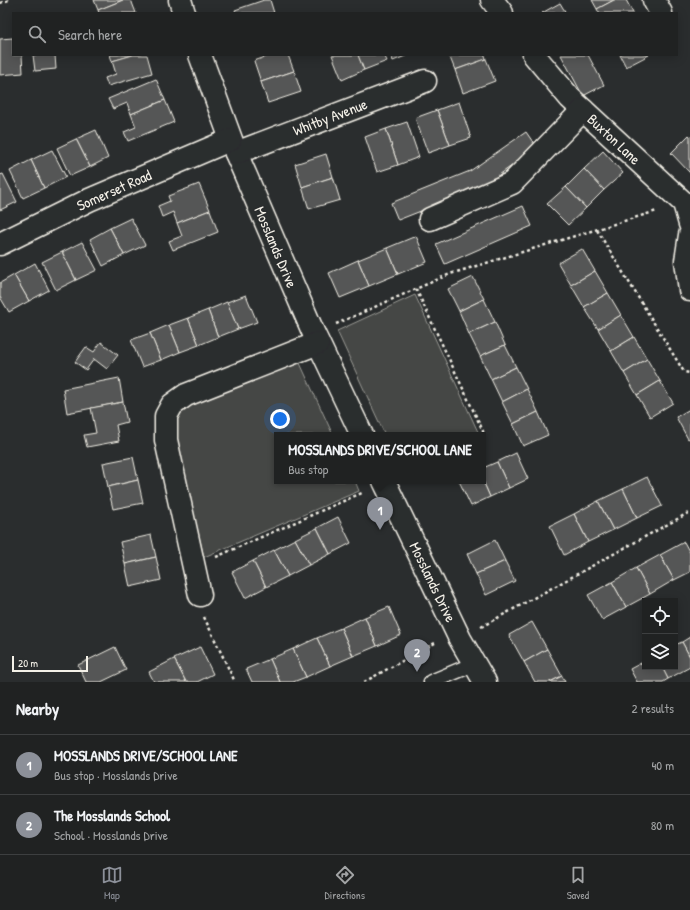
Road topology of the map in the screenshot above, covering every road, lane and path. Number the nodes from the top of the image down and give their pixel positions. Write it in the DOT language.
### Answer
graph roads {
  1 [pos="9,0"];
  2 [pos="180,0"];
  3 [pos="492,0"];
  4 [pos="654,0"];
  5 [pos="0,3"];
  6 [pos="184,12"];
  7 [pos="501,12"];
  8 [pos="660,12"];
  9 [pos="200,56"];
  10 [pos="535,56"];
  11 [pos="425,81"];
  12 [pos="583,110"];
  13 [pos="233,146"];
  14 [pos="684,203"];
  15 [pos="430,220"];
  16 [pos="690,224"];
  17 [pos="597,230"];
  18 [pos="690,235"];
  19 [pos="0,244"];
  20 [pos="416,289"];
  21 [pos="690,290"];
  22 [pos="316,339"];
  23 [pos="690,373"];
  24 [pos="361,432"];
  25 [pos="483,432"];
  26 [pos="380,484"];
  27 [pos="386,484"];
  28 [pos="690,512"];
  29 [pos="194,566"];
  30 [pos="200,595"];
  31 [pos="458,635"];
  32 [pos="479,673"];
  33 [pos="235,682"];
  34 [pos="364,682"];
  35 [pos="431,682"];
  1 -- 5 [label="path"];
  2 -- 6 [label="street"];
  3 -- 7 [label="street"];
  4 -- 8 [label="street"];
  9 -- 13 [label="street, Mosslands Drive"];
  10 -- 12 [label="street, Buxton Lane"];
  11 -- 13 [label="street, Whitby Avenue"];
  12 -- 14 [label="street, Buxton Lane"];
  12 -- 15 [label="street"];
  13 -- 19 [label="street, Somerset Road"];
  13 -- 22 [label="street, Mosslands Drive"];
  14 -- 16 [label="street"];
  14 -- 17 [label="path"];
  17 -- 20 [label="path"];
  17 -- 23 [label="path"];
  18 -- 21 [label="street"];
  20 -- 22 [label="path"];
  20 -- 25 [label="path"];
  22 -- 24 [label="street, Mosslands Drive"];
  22 -- 29 [label="street"];
  26 -- 29 [label="path"];
  27 -- 31 [label="street, Mosslands Drive"];
  28 -- 31 [label="path"];
  29 -- 30 [label="street"];
  30 -- 33 [label="path"];
  31 -- 32 [label="street, Mosslands Drive"];
  31 -- 34 [label="path"];
  32 -- 35 [label="lane"];
}
